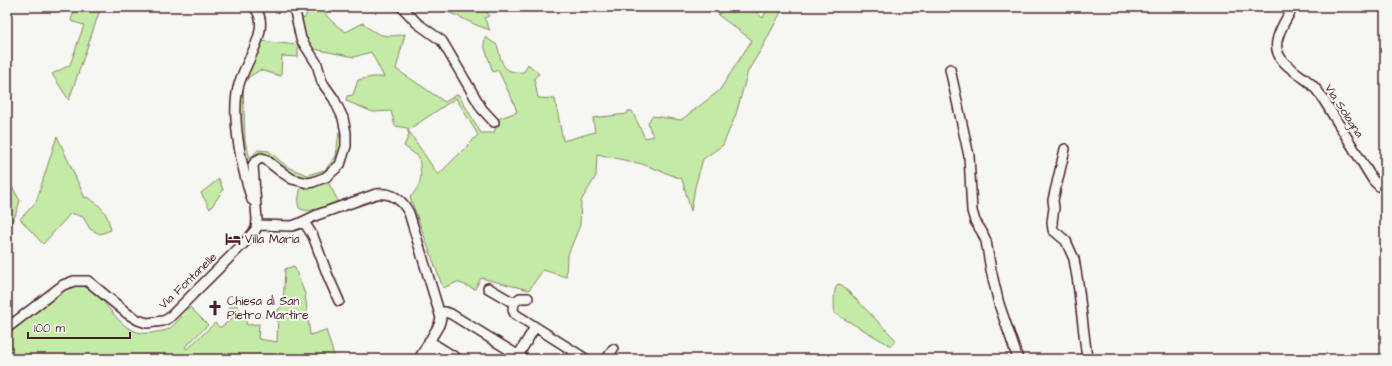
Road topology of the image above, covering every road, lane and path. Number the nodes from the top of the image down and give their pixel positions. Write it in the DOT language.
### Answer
graph roads {
  1 [pos="254,7"];
  2 [pos="294,7"];
  3 [pos="402,7"];
  4 [pos="1293,7"];
  5 [pos="950,69"];
  6 [pos="494,122"];
  7 [pos="1065,149"];
  8 [pos="1385,189"];
  9 [pos="256,206"];
  10 [pos="304,222"];
  11 [pos="257,225"];
  12 [pos="488,288"];
  13 [pos="528,298"];
  14 [pos="339,301"];
  15 [pos="514,302"];
  16 [pos="440,313"];
  17 [pos="535,327"];
  18 [pos="7,328"];
  19 [pos="433,343"];
  20 [pos="613,349"];
  21 [pos="519,358"];
  22 [pos="419,359"];
  23 [pos="429,359"];
  24 [pos="458,359"];
  25 [pos="586,359"];
  26 [pos="607,359"];
  27 [pos="1018,359"];
  28 [pos="1087,359"];
  1 -- 9 [label="street"];
  2 -- 9 [label="street"];
  3 -- 6 [label="street"];
  4 -- 8 [label="street, Via Solagna"];
  5 -- 27 [label="street"];
  7 -- 28 [label="street"];
  9 -- 11 [label="street"];
  10 -- 11 [label="street"];
  10 -- 14 [label="street"];
  10 -- 16 [label="street"];
  11 -- 18 [label="street, Via Fontanelle"];
  12 -- 15 [label="street"];
  13 -- 15 [label="street"];
  15 -- 17 [label="street"];
  16 -- 19 [label="street"];
  16 -- 21 [label="street"];
  17 -- 21 [label="street"];
  17 -- 25 [label="street"];
  19 -- 22 [label="street"];
  19 -- 23 [label="street"];
  19 -- 24 [label="street"];
  20 -- 26 [label="street"];
}
